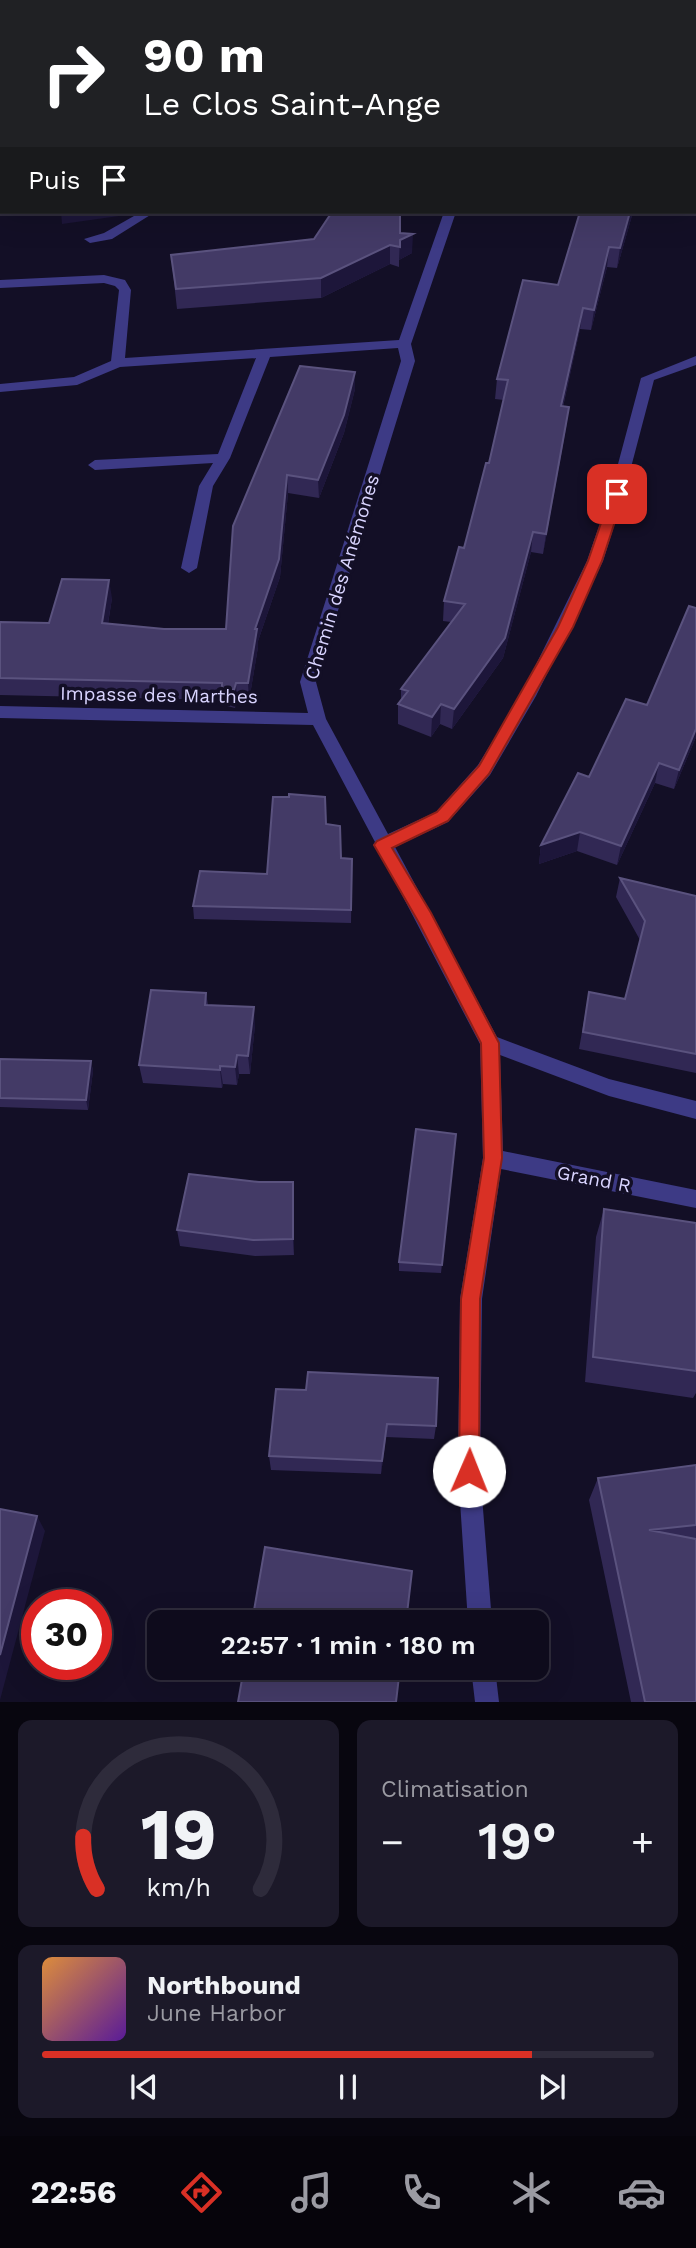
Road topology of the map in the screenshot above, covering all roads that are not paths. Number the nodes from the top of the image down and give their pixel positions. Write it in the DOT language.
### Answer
graph roads {
  1 [pos="146,214"];
  2 [pos="449,214"];
  3 [pos="90,239"];
  4 [pos="0,284"];
  5 [pos="404,344"];
  6 [pos="265,352"];
  7 [pos="696,360"];
  8 [pos="118,363"];
  9 [pos="0,388"];
  10 [pos="223,458"];
  11 [pos="95,465"];
  12 [pos="189,568"];
  13 [pos="0,712"];
  14 [pos="318,719"];
  15 [pos="382,845"];
  16 [pos="490,1043"];
  17 [pos="696,1110"];
  18 [pos="493,1158"];
  19 [pos="696,1199"];
  20 [pos="479,1610"];
  21 [pos="484,1680"];
  22 [pos="487,1702"];
  1 -- 3 [label="street"];
  2 -- 5 [label="street, Chemin des Anémones"];
  4 -- 8 [label="street"];
  5 -- 6 [label="street"];
  5 -- 14 [label="street, Chemin des Anémones"];
  6 -- 8 [label="street"];
  6 -- 10 [label="street"];
  7 -- 15 [label="street"];
  8 -- 9 [label="street"];
  10 -- 11 [label="street"];
  10 -- 12 [label="street"];
  13 -- 14 [label="street, Impasse des Marthes"];
  14 -- 15 [label="street, Chemin des Anémones"];
  15 -- 16 [label="street, Chemin des Anémones"];
  16 -- 17 [label="street"];
  16 -- 18 [label="street, Chemin des Anémones"];
  18 -- 19 [label="street, Grand R"];
  18 -- 20 [label="street, Chemin des Anémones"];
  21 -- 22 [label="street"];
}
